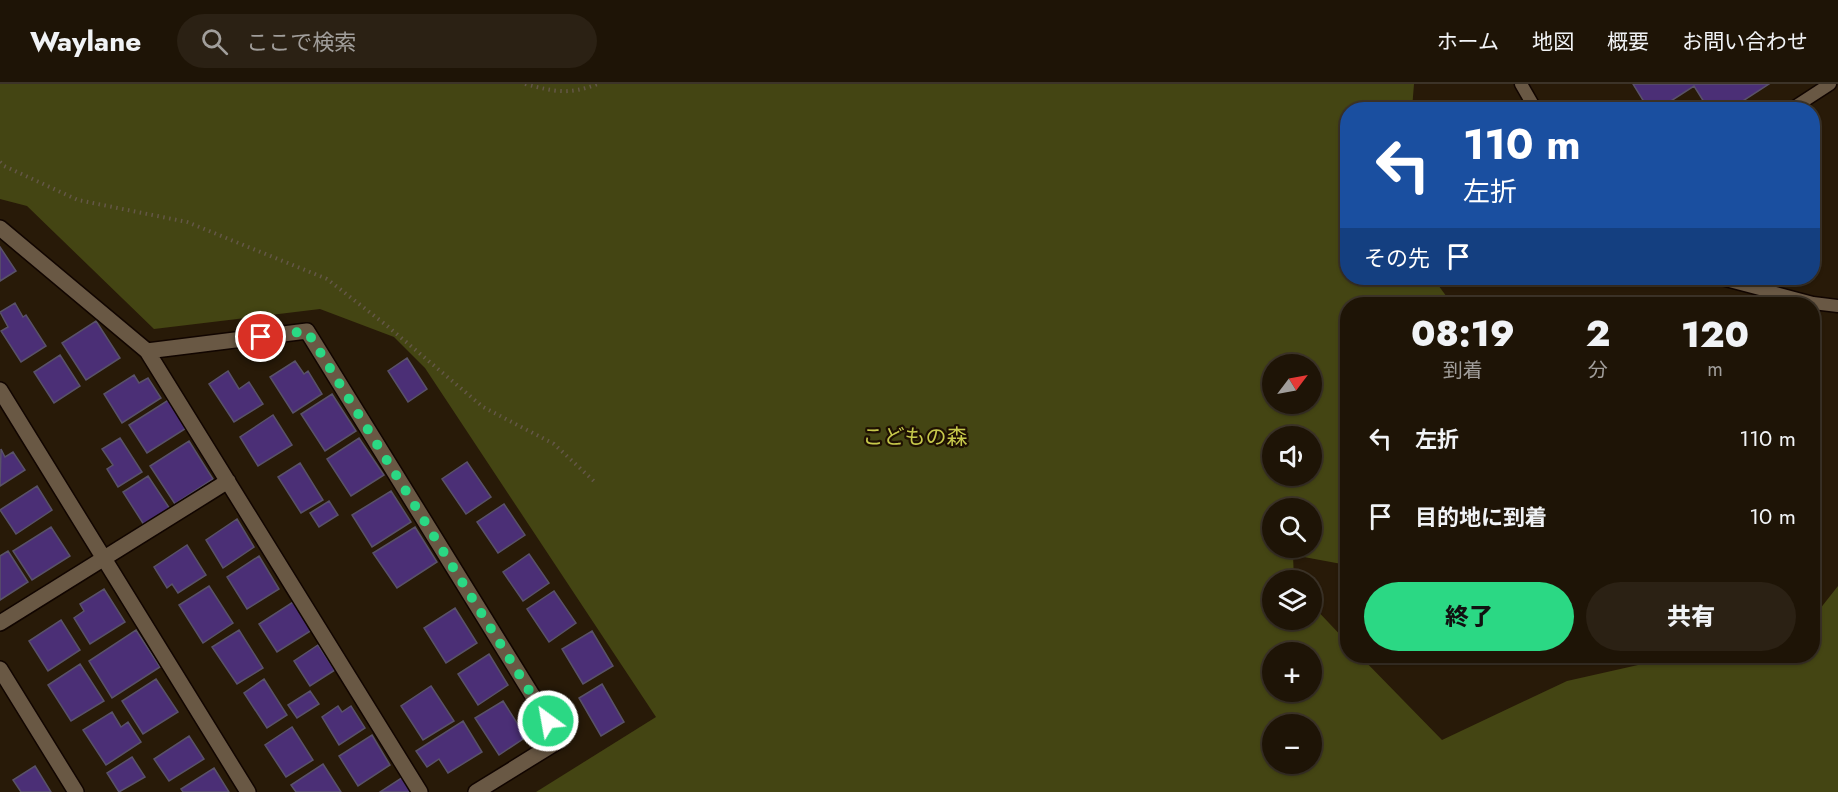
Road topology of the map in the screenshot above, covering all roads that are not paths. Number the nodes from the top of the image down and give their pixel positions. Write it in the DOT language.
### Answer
graph roads {
  1 [pos="1521,84"];
  2 [pos="1830,84"];
  3 [pos="1531,102"];
  4 [pos="1802,102"];
  5 [pos="0,228"];
  6 [pos="1745,285"];
  7 [pos="1790,297"];
  8 [pos="1820,304"];
  9 [pos="1838,306"];
  10 [pos="147,351"];
  11 [pos="0,390"];
  12 [pos="228,481"];
  13 [pos="104,558"];
  14 [pos="0,623"];
  15 [pos="0,669"];
  16 [pos="76,792"];
  17 [pos="248,792"];
  18 [pos="420,792"];
  19 [pos="476,792"];
  1 -- 3 [label="lane"];
  2 -- 4 [label="lane"];
  5 -- 10 [label="street"];
  6 -- 7 [label="lane"];
  8 -- 9 [label="lane"];
  10 -- 12 [label="street"];
  10 -- 19 [label="street"];
  11 -- 13 [label="street"];
  12 -- 13 [label="street"];
  12 -- 18 [label="street"];
  13 -- 14 [label="street"];
  13 -- 17 [label="street"];
  15 -- 16 [label="street"];
}
